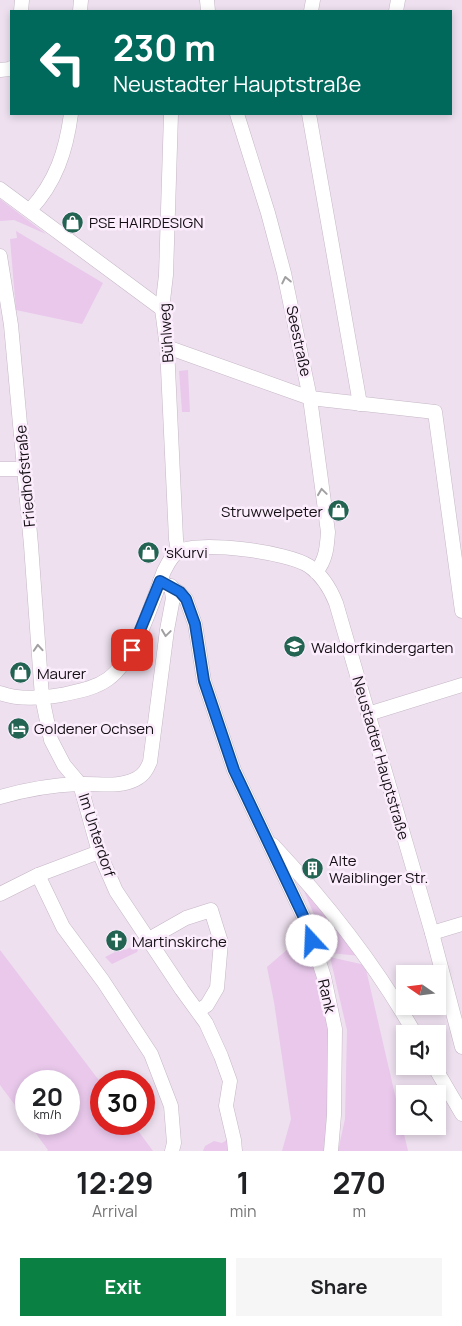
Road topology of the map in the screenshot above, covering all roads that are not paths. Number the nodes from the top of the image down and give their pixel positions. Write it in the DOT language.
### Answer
graph roads {
  1 [pos="71,115"];
  2 [pos="171,115"];
  3 [pos="237,115"];
  4 [pos="309,115"];
  5 [pos="0,189"];
  6 [pos="30,210"];
  7 [pos="0,256"];
  8 [pos="162,309"];
  9 [pos="6,325"];
  10 [pos="167,347"];
  11 [pos="310,398"];
  12 [pos="360,404"];
  13 [pos="0,469"];
  14 [pos="24,469"];
  15 [pos="178,552"];
  16 [pos="316,572"];
  17 [pos="165,583"];
  18 [pos="462,611"];
  19 [pos="462,685"];
  20 [pos="0,693"];
  21 [pos="42,696"];
  22 [pos="368,714"];
  23 [pos="80,784"];
  24 [pos="0,797"];
  25 [pos="264,835"];
  26 [pos="99,852"];
  27 [pos="38,875"];
  28 [pos="0,894"];
  29 [pos="462,924"];
  30 [pos="432,933"];
  31 [pos="149,939"];
  32 [pos="198,1010"];
  33 [pos="410,1025"];
  34 [pos="462,1047"];
  35 [pos="439,1075"];
  36 [pos="462,1114"];
  37 [pos="172,1151"];
  38 [pos="235,1151"];
  39 [pos="331,1151"];
  1 -- 6 [label="street"];
  2 -- 8 [label="street, Bühlweg"];
  11 -- 3 [label="street, Seestraße, one-way"];
  4 -- 12 [label="street"];
  5 -- 6 [label="street"];
  6 -- 8 [label="street"];
  7 -- 9 [label="street, Friedhofstraße"];
  8 -- 10 [label="street, Bühlweg"];
  9 -- 14 [label="street, Friedhofstraße"];
  10 -- 11 [label="street"];
  10 -- 15 [label="street, Bühlweg"];
  11 -- 12 [label="street"];
  16 -- 11 [label="street, Seestraße, one-way"];
  12 -- 18 [label="street"];
  13 -- 14 [label="street"];
  21 -- 14 [label="street, Friedhofstraße, one-way"];
  15 -- 16 [label="street, Neustadter Hauptstraße"];
  15 -- 17 [label="street"];
  16 -- 22 [label="street, Neustadter Hauptstraße"];
  17 -- 21 [label="street"];
  17 -- 23 [label="street, one-way"];
  17 -- 25 [label="street, Rank"];
  19 -- 22 [label="street"];
  20 -- 21 [label="street"];
  21 -- 23 [label="street, Friedhofstraße"];
  22 -- 30 [label="street, Neustadter Hauptstraße"];
  23 -- 24 [label="street"];
  23 -- 26 [label="street, Im Unterdorf"];
  25 -- 33 [label="street"];
  25 -- 39 [label="street, Rank"];
  26 -- 27 [label="street"];
  26 -- 31 [label="street, Im Unterdorf"];
  27 -- 28 [label="street"];
  27 -- 37 [label="street"];
  29 -- 30 [label="street"];
  30 -- 34 [label="street, Neustadter Hauptstraße"];
  31 -- 32 [label="street, Im Unterdorf"];
  31 -- 32 [label="street"];
  32 -- 38 [label="street, Im Unterdorf"];
  35 -- 36 [label="street"];
}
